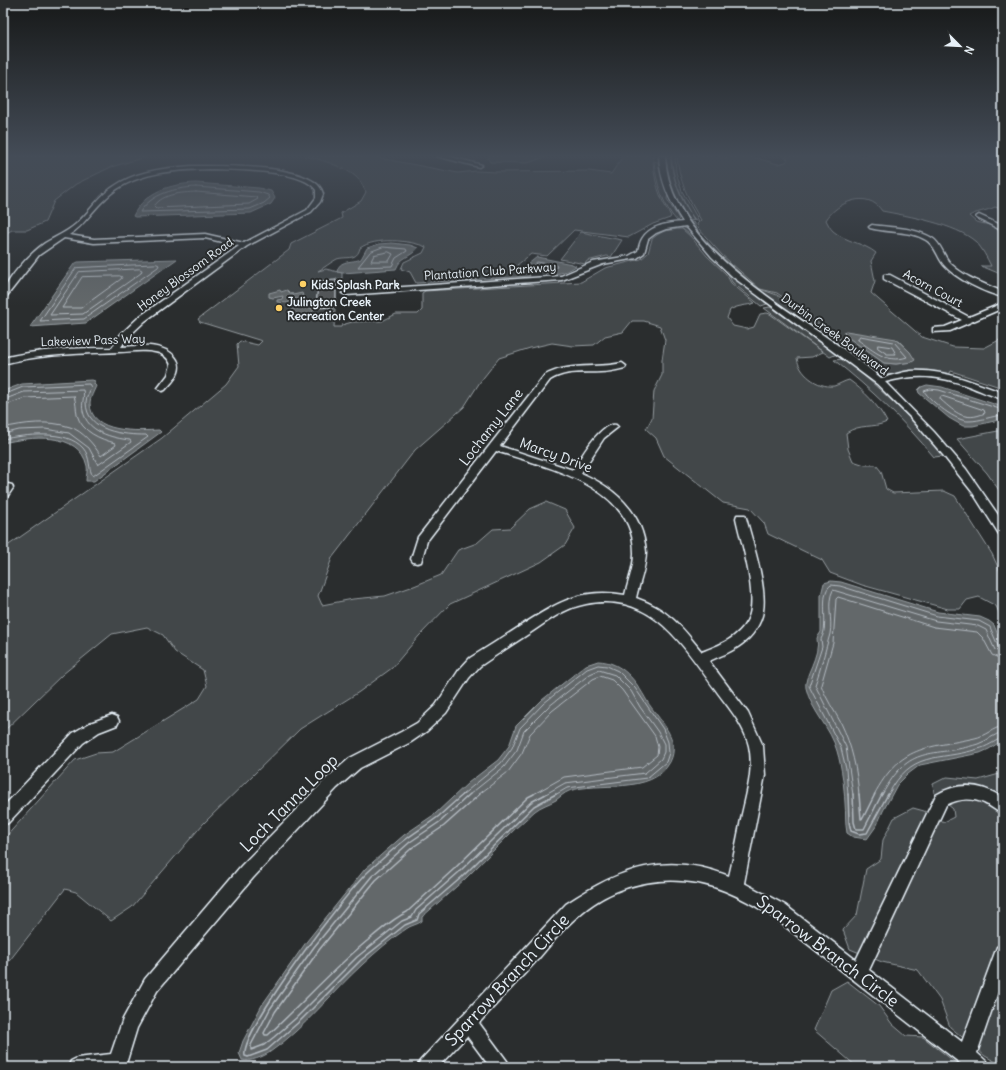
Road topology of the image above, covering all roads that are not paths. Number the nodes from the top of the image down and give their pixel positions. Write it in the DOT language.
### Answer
graph roads {
  1 [pos="96,206"];
  2 [pos="314,206"];
  3 [pos="676,206"];
  4 [pos="978,217"];
  5 [pos="687,224"];
  6 [pos="872,227"];
  7 [pos="1003,229"];
  8 [pos="63,236"];
  9 [pos="245,245"];
  10 [pos="886,277"];
  11 [pos="346,294"];
  12 [pos="1003,295"];
  13 [pos="3,296"];
  14 [pos="1003,305"];
  15 [pos="969,320"];
  16 [pos="936,330"];
  17 [pos="115,350"];
  18 [pos="3,361"];
  19 [pos="622,366"];
  20 [pos="879,381"];
  21 [pos="162,388"];
  22 [pos="1003,396"];
  23 [pos="613,428"];
  24 [pos="493,447"];
  25 [pos="575,474"];
  26 [pos="741,518"];
  27 [pos="1003,531"];
  28 [pos="417,559"];
  29 [pos="629,601"];
  30 [pos="700,659"];
  31 [pos="112,721"];
  32 [pos="1000,801"];
  33 [pos="3,818"];
  34 [pos="735,886"];
  35 [pos="1003,953"];
  36 [pos="859,973"];
  37 [pos="467,1022"];
  38 [pos="973,1062"];
  39 [pos="117,1065"];
  40 [pos="76,1067"];
  41 [pos="426,1067"];
  42 [pos="501,1067"];
  1 -- 8 [label="street, Honey Blossom Road"];
  2 -- 9 [label="street, Honey Blossom Road"];
  3 -- 5 [label="street, Durbin Creek Boulevard"];
  4 -- 7 [label="street"];
  5 -- 11 [label="street, Plantation Club Parkway"];
  5 -- 20 [label="street, Durbin Creek Boulevard"];
  6 -- 12 [label="street"];
  8 -- 9 [label="street"];
  8 -- 13 [label="street, Honey Blossom Road"];
  9 -- 17 [label="street, Honey Blossom Road"];
  10 -- 15 [label="street, Acorn Court"];
  14 -- 15 [label="street"];
  15 -- 16 [label="street"];
  17 -- 18 [label="street, Lakeview Pass Way"];
  17 -- 21 [label="street, Lakeview Pass Way"];
  19 -- 24 [label="street, Lochamy Lane"];
  20 -- 22 [label="street"];
  20 -- 27 [label="street, Durbin Creek Boulevard"];
  23 -- 25 [label="street"];
  24 -- 25 [label="street, Marcy Drive"];
  24 -- 28 [label="street, Lochamy Lane"];
  25 -- 29 [label="street, Marcy Drive"];
  26 -- 30 [label="street"];
  29 -- 30 [label="street, Loch Tanna Loop"];
  29 -- 39 [label="street, Loch Tanna Loop"];
  30 -- 34 [label="street, Loch Tanna Loop"];
  31 -- 33 [label="street"];
  32 -- 36 [label="street"];
  34 -- 36 [label="street, Sparrow Branch Circle"];
  34 -- 37 [label="street, Sparrow Branch Circle"];
  35 -- 38 [label="street"];
  36 -- 38 [label="street, Sparrow Branch Circle"];
  37 -- 41 [label="street, Sparrow Branch Circle"];
  37 -- 42 [label="street"];
  39 -- 40 [label="street"];
}
